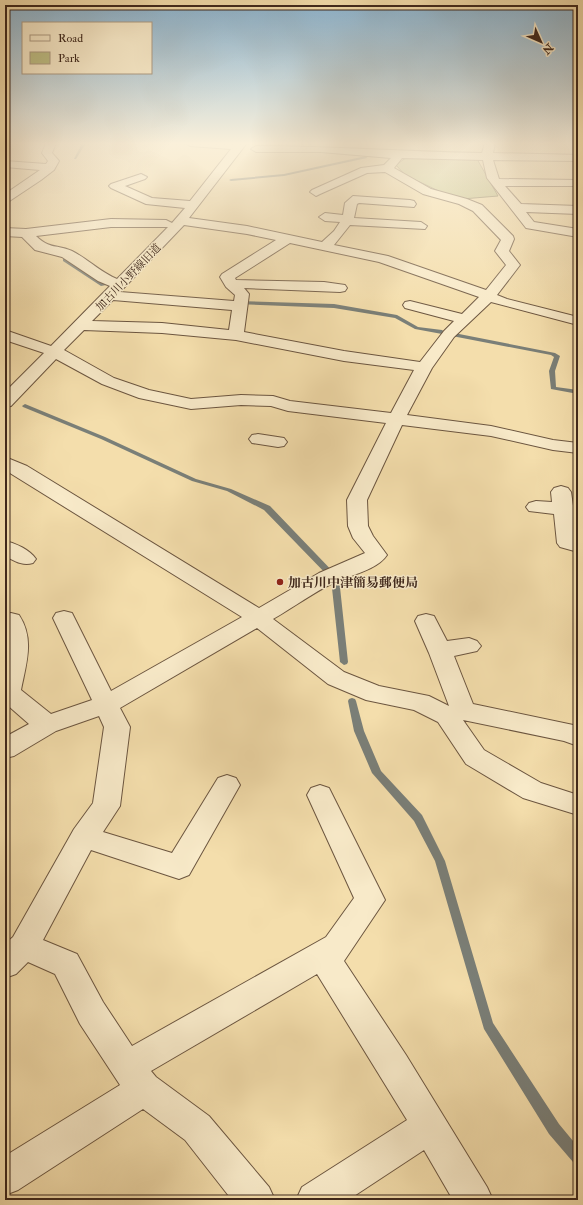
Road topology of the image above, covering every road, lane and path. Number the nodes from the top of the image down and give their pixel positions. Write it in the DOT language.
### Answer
graph roads {
  1 [pos="146,199"];
  2 [pos="199,199"];
  3 [pos="357,199"];
  4 [pos="360,199"];
  5 [pos="389,199"];
  6 [pos="453,199"];
  7 [pos="510,199"];
  8 [pos="386,201"];
  9 [pos="410,204"];
  10 [pos="194,205"];
  11 [pos="517,208"];
  12 [pos="578,210"];
  13 [pos="325,216"];
  14 [pos="257,219"];
  15 [pos="346,220"];
  16 [pos="181,221"];
  17 [pos="166,224"];
  18 [pos="421,226"];
  19 [pos="243,230"];
  20 [pos="5,232"];
  21 [pos="578,233"];
  22 [pos="26,234"];
  23 [pos="287,239"];
  24 [pos="323,248"];
  25 [pos="232,284"];
  26 [pos="340,288"];
  27 [pos="115,290"];
  28 [pos="489,296"];
  29 [pos="410,305"];
  30 [pos="241,306"];
  31 [pos="465,319"];
  32 [pos="578,321"];
  33 [pos="81,325"];
  34 [pos="5,335"];
  35 [pos="236,335"];
  36 [pos="55,352"];
  37 [pos="424,367"];
  38 [pos="5,402"];
  39 [pos="396,420"];
  40 [pos="258,439"];
  41 [pos="278,442"];
  42 [pos="578,448"];
  43 [pos="5,463"];
  44 [pos="536,507"];
  45 [pos="578,546"];
  46 [pos="64,618"];
  47 [pos="258,619"];
  48 [pos="11,620"];
  49 [pos="426,621"];
  50 [pos="469,646"];
  51 [pos="440,650"];
  52 [pos="6,691"];
  53 [pos="105,705"];
  54 [pos="455,713"];
  55 [pos="47,725"];
  56 [pos="578,737"];
  57 [pos="5,749"];
  58 [pos="227,785"];
  59 [pos="320,795"];
  60 [pos="578,805"];
  61 [pos="84,837"];
  62 [pos="337,946"];
  63 [pos="14,955"];
  64 [pos="136,1078"];
  65 [pos="430,1126"];
  66 [pos="5,1177"];
  67 [pos="256,1200"];
  68 [pos="315,1200"];
  69 [pos="474,1200"];
  1 -- 10 [label="street"];
  2 -- 10 [label="street, 加古川小野線旧道"];
  3 -- 15 [label="street"];
  4 -- 8 [label="street"];
  5 -- 8 [label="street"];
  6 -- 28 [label="street"];
  7 -- 11 [label="street"];
  8 -- 9 [label="street"];
  10 -- 16 [label="street, 加古川小野線旧道"];
  11 -- 12 [label="street"];
  11 -- 21 [label="street"];
  13 -- 15 [label="street"];
  14 -- 19 [label="street"];
  15 -- 18 [label="street"];
  15 -- 24 [label="street"];
  16 -- 19 [label="street"];
  16 -- 27 [label="street, 加古川小野線旧道"];
  17 -- 22 [label="street"];
  19 -- 23 [label="street"];
  20 -- 22 [label="street"];
  22 -- 27 [label="street"];
  23 -- 24 [label="street"];
  23 -- 25 [label="street"];
  24 -- 28 [label="street"];
  25 -- 26 [label="street"];
  25 -- 30 [label="street"];
  27 -- 30 [label="street"];
  27 -- 33 [label="street, 加古川小野線旧道"];
  28 -- 31 [label="street"];
  28 -- 32 [label="street"];
  29 -- 31 [label="street"];
  30 -- 35 [label="street"];
  31 -- 37 [label="street"];
  33 -- 35 [label="street"];
  33 -- 36 [label="street, 加古川小野線旧道"];
  34 -- 36 [label="street"];
  35 -- 37 [label="street"];
  36 -- 38 [label="street, 加古川小野線旧道"];
  36 -- 39 [label="street"];
  37 -- 39 [label="street"];
  39 -- 42 [label="street"];
  39 -- 47 [label="street"];
  40 -- 41 [label="street"];
  43 -- 47 [label="street"];
  44 -- 45 [label="street"];
  46 -- 53 [label="street"];
  47 -- 53 [label="street"];
  47 -- 54 [label="street"];
  48 -- 52 [label="street"];
  49 -- 51 [label="street"];
  50 -- 51 [label="street"];
  51 -- 54 [label="street"];
  52 -- 55 [label="street"];
  53 -- 55 [label="street"];
  53 -- 61 [label="street"];
  54 -- 56 [label="street"];
  54 -- 60 [label="street"];
  55 -- 57 [label="street"];
  58 -- 61 [label="street"];
  59 -- 62 [label="street"];
  61 -- 63 [label="street"];
  62 -- 64 [label="street"];
  62 -- 65 [label="street"];
  63 -- 64 [label="street"];
  64 -- 66 [label="street"];
  64 -- 67 [label="street"];
  65 -- 68 [label="street"];
  65 -- 69 [label="street"];
}
